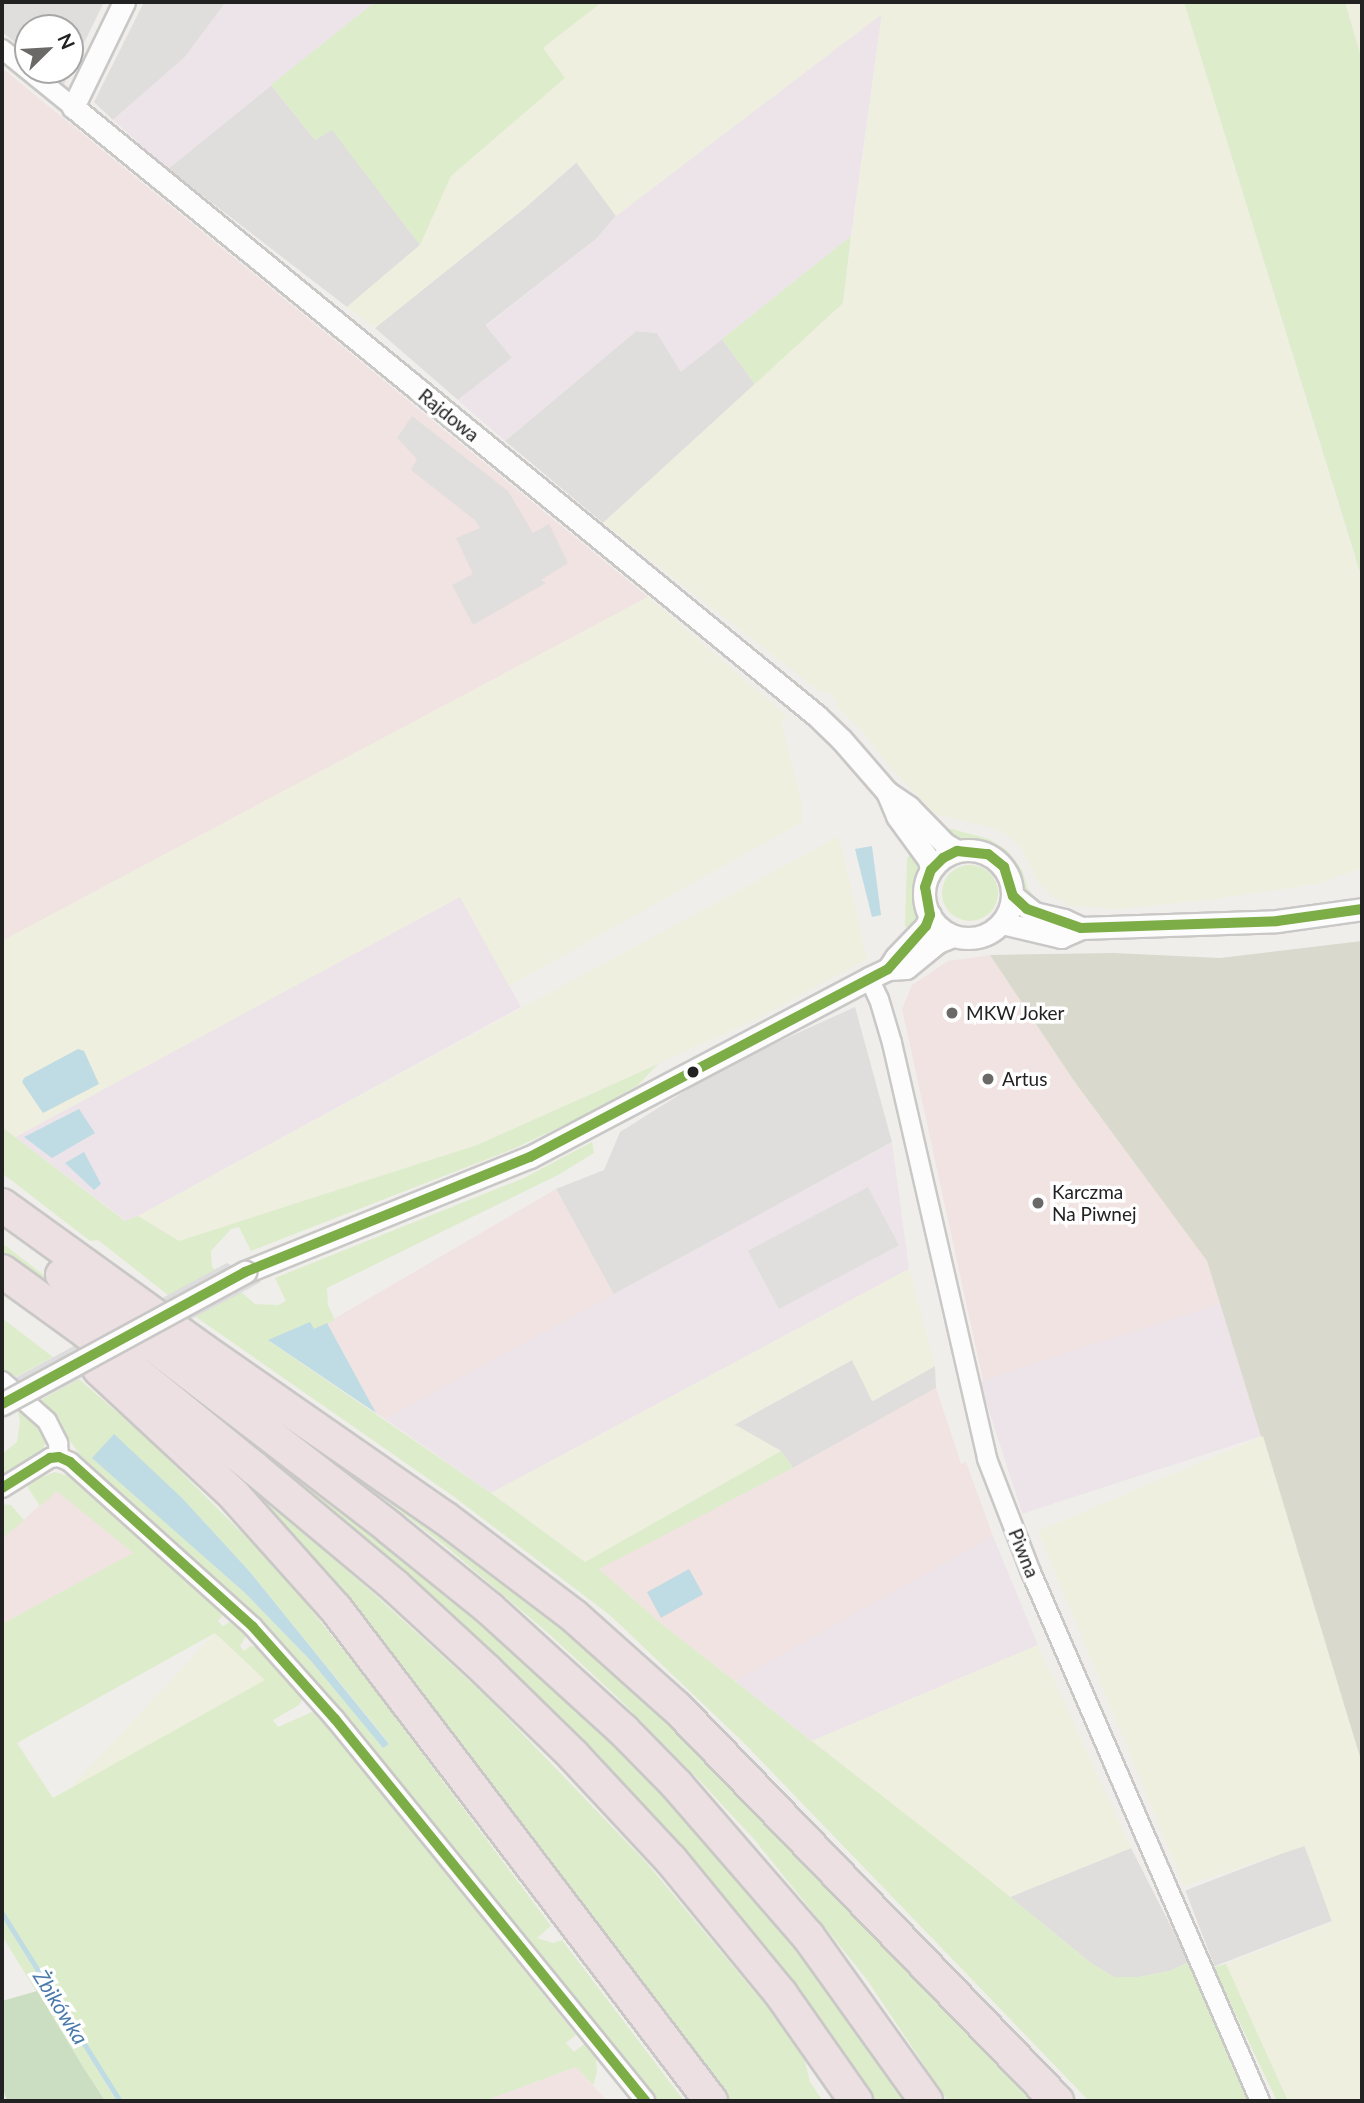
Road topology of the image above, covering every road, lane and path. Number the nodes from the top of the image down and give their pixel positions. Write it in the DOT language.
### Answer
graph roads {
  1 [pos="124,2"];
  2 [pos="2,49"];
  3 [pos="73,107"];
  4 [pos="887,792"];
  5 [pos="957,851"];
  6 [pos="931,870"];
  7 [pos="1013,896"];
  8 [pos="1362,909"];
  9 [pos="930,915"];
  10 [pos="1002,923"];
  11 [pos="1081,928"];
  12 [pos="953,936"];
  13 [pos="879,974"];
  14 [pos="2,1205"];
  15 [pos="2,1226"];
  16 [pos="2,1271"];
  17 [pos="2,1292"];
  18 [pos="2,1381"];
  19 [pos="2,1404"];
  20 [pos="58,1457"];
  21 [pos="2,1488"];
  22 [pos="645,2101"];
  23 [pos="711,2101"];
  24 [pos="856,2101"];
  25 [pos="926,2101"];
  26 [pos="1057,2101"];
  27 [pos="1260,2101"];
  1 -- 3 [label="street"];
  2 -- 3 [label="street, Rajdowa"];
  3 -- 4 [label="street, Rajdowa"];
  4 -- 5 [label="street, Rajdowa"];
  4 -- 6 [label="street, Rajdowa"];
  5 -- 6 [label="street"];
  5 -- 7 [label="street"];
  6 -- 9 [label="street"];
  7 -- 10 [label="street"];
  7 -- 11 [label="street"];
  8 -- 11 [label="street"];
  9 -- 12 [label="street"];
  9 -- 13 [label="street"];
  10 -- 11 [label="street"];
  10 -- 12 [label="street"];
  12 -- 13 [label="street"];
  13 -- 19 [label="street, bridge"];
  13 -- 27 [label="street, Piwna"];
  14 -- 26 [label="highway"];
  15 -- 25 [label="highway"];
  16 -- 24 [label="highway"];
  17 -- 23 [label="highway"];
  18 -- 20 [label="street"];
  20 -- 21 [label="street"];
  20 -- 22 [label="street"];
}
